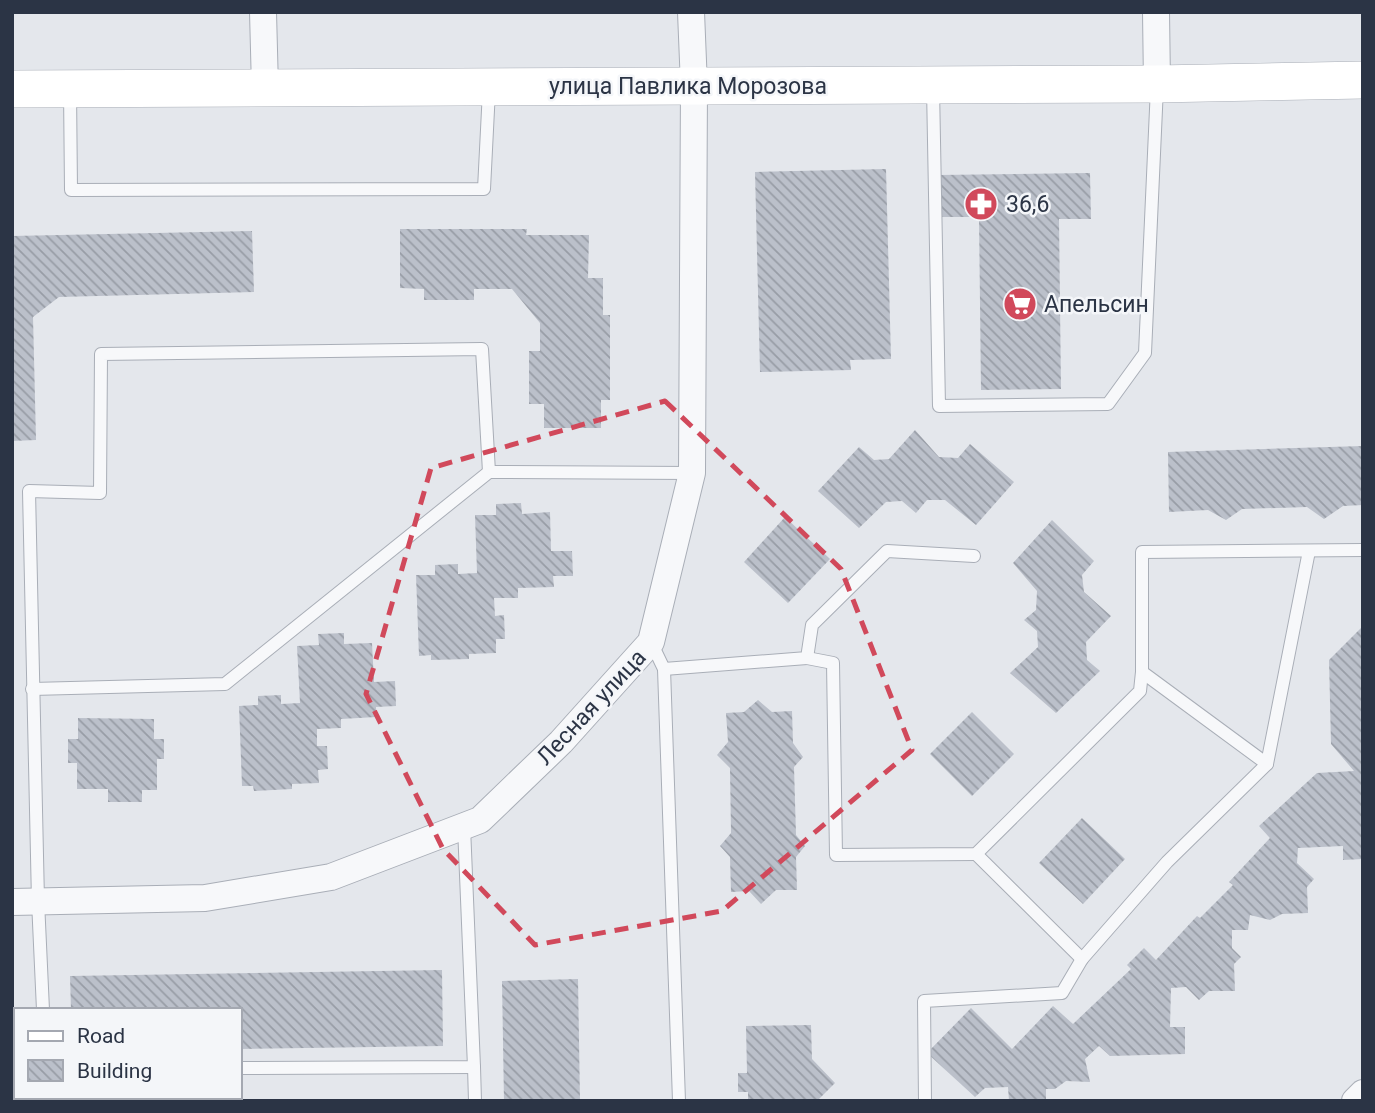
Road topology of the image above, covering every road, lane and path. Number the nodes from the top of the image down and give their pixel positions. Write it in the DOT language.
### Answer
graph roads {
  1 [pos="263,12"];
  2 [pos="691,12"];
  3 [pos="1156,12"];
  4 [pos="1363,80"];
  5 [pos="1157,83"];
  6 [pos="933,85"];
  7 [pos="694,86"];
  8 [pos="490,87"];
  9 [pos="265,88"];
  10 [pos="12,89"];
  11 [pos="70,89"];
  12 [pos="489,472"];
  13 [pos="692,473"];
  14 [pos="1363,550"];
  15 [pos="1309,551"];
  16 [pos="974,556"];
  17 [pos="651,642"];
  18 [pos="807,658"];
  19 [pos="664,669"];
  20 [pos="1142,672"];
  21 [pos="32,689"];
  22 [pos="1268,764"];
  23 [pos="464,827"];
  24 [pos="976,854"];
  25 [pos="25,902"];
  26 [pos="1082,959"];
  27 [pos="43,1008"];
  28 [pos="474,1067"];
  29 [pos="242,1068"];
  30 [pos="1363,1093"];
  31 [pos="475,1101"];
  32 [pos="678,1101"];
  33 [pos="925,1101"];
  34 [pos="1355,1101"];
  1 -- 9 [label="street"];
  2 -- 7 [label="street, Лесная улица"];
  3 -- 5 [label="street"];
  4 -- 5 [label="street, улица Павлика Морозова"];
  5 -- 6 [label="street, улица Павлика Морозова"];
  5 -- 6 [label="lane"];
  6 -- 7 [label="street, улица Павлика Морозова"];
  7 -- 8 [label="street, улица Павлика Морозова"];
  7 -- 13 [label="street, Лесная улица"];
  8 -- 9 [label="street, улица Павлика Морозова"];
  8 -- 11 [label="lane"];
  9 -- 11 [label="street, улица Павлика Морозова"];
  10 -- 11 [label="street, улица Павлика Морозова"];
  12 -- 13 [label="lane"];
  12 -- 21 [label="lane"];
  12 -- 21 [label="lane"];
  13 -- 17 [label="street, Лесная улица"];
  14 -- 15 [label="lane"];
  15 -- 20 [label="lane"];
  15 -- 22 [label="lane"];
  16 -- 18 [label="lane"];
  17 -- 19 [label="lane"];
  17 -- 23 [label="street, Лесная улица"];
  18 -- 19 [label="lane"];
  18 -- 24 [label="lane"];
  19 -- 32 [label="lane"];
  20 -- 22 [label="lane"];
  20 -- 24 [label="lane"];
  21 -- 25 [label="lane"];
  22 -- 26 [label="lane"];
  23 -- 25 [label="street, Лесная улица"];
  23 -- 28 [label="lane"];
  24 -- 26 [label="lane"];
  25 -- 27 [label="lane"];
  26 -- 33 [label="lane"];
  28 -- 29 [label="lane"];
  28 -- 31 [label="lane"];
  30 -- 34 [label="street"];
}
